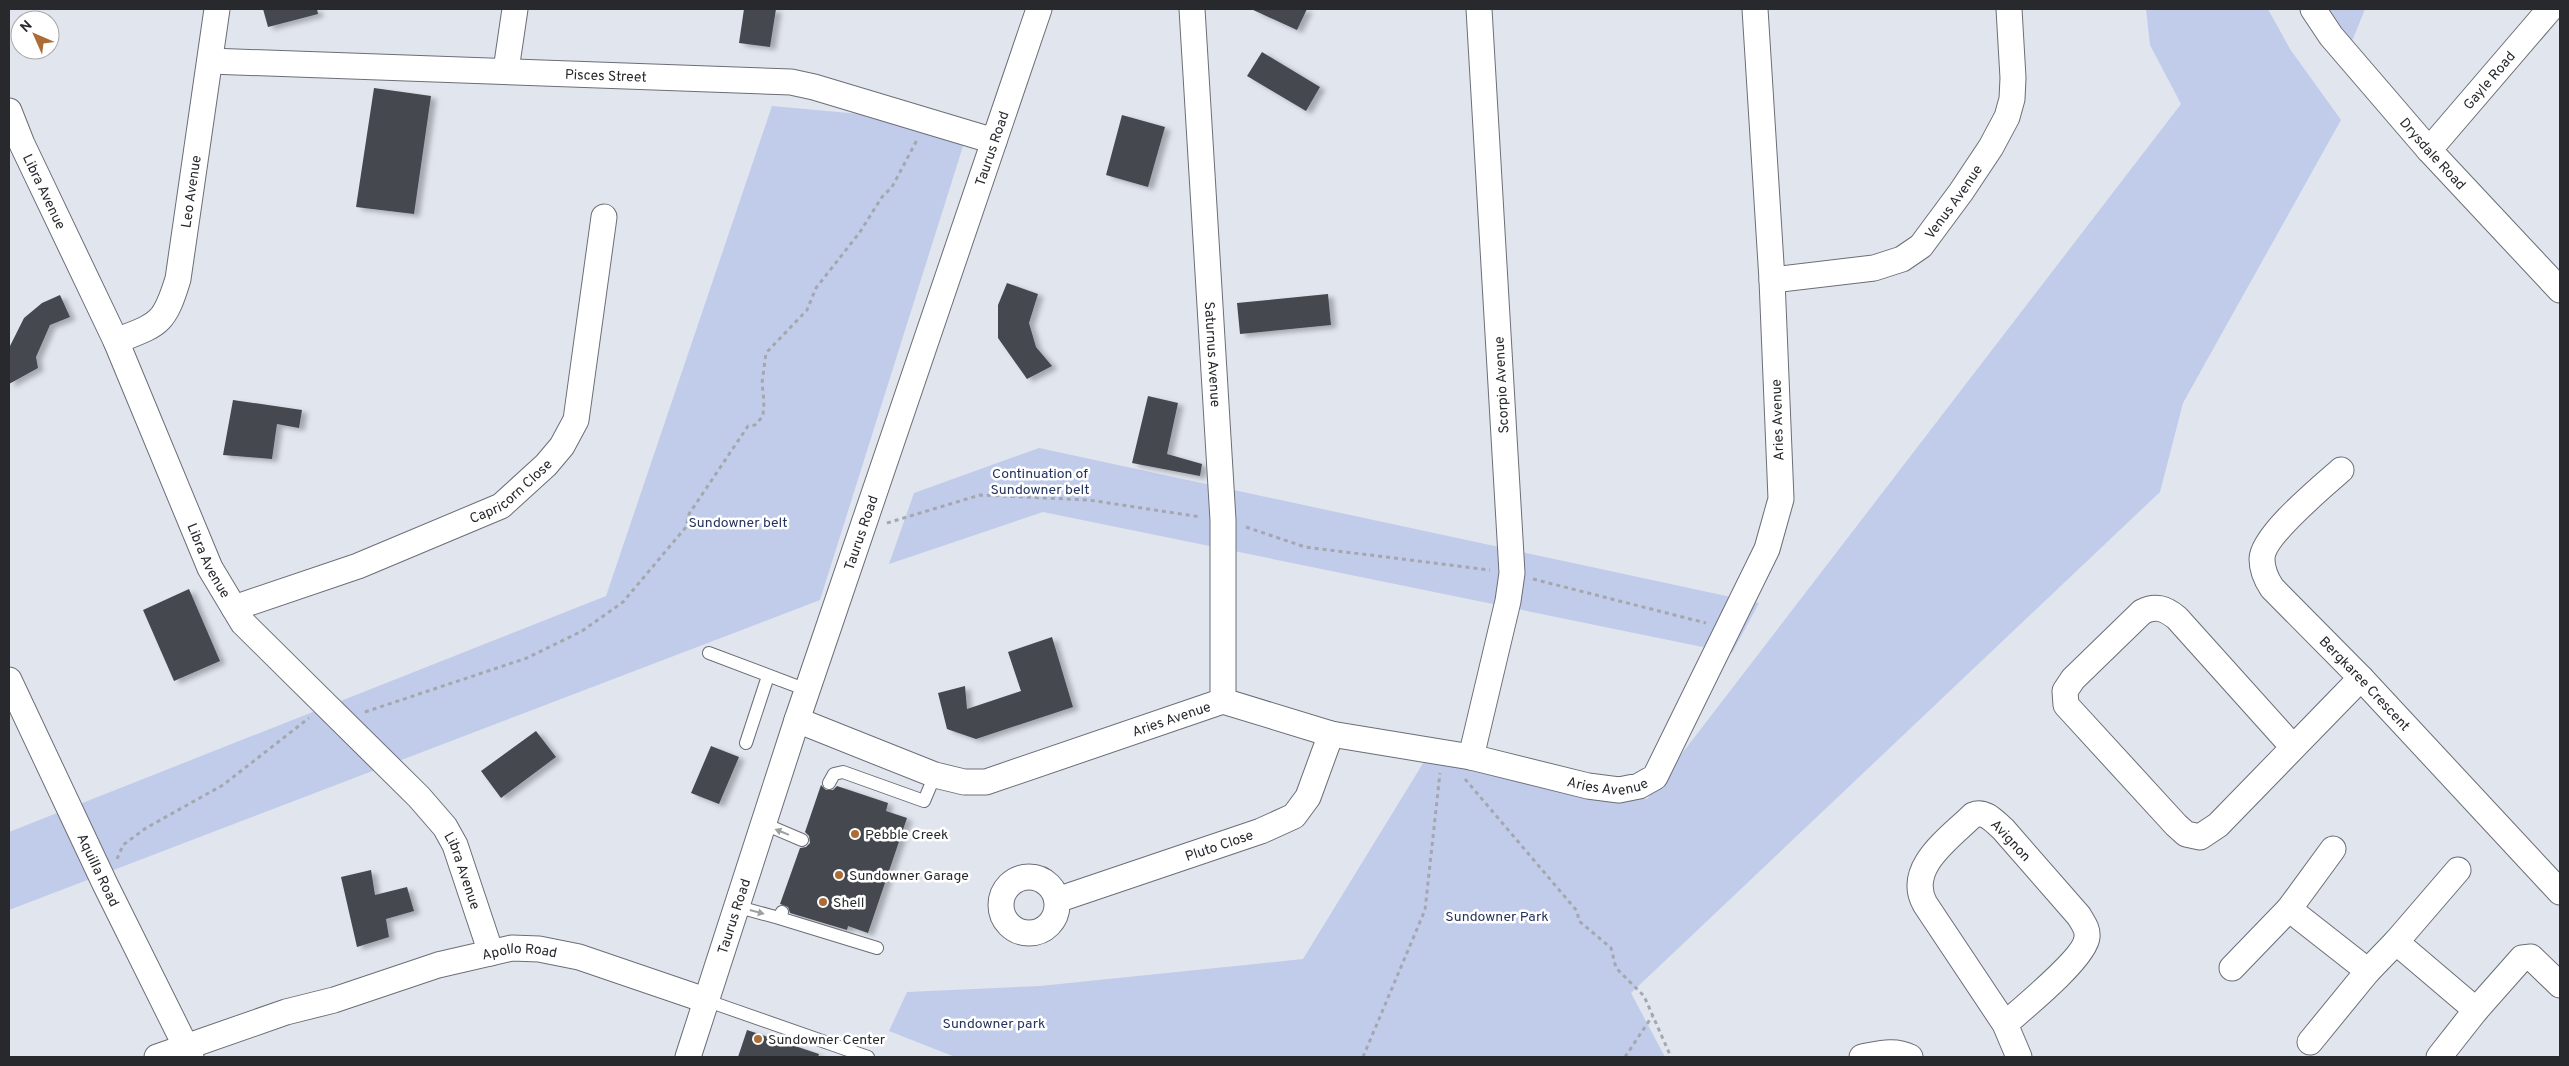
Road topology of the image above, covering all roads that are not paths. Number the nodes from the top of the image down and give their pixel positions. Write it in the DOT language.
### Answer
graph roads {
  1 [pos="217,9"];
  2 [pos="515,9"];
  3 [pos="1039,9"];
  4 [pos="1192,9"];
  5 [pos="1479,9"];
  6 [pos="1756,9"];
  7 [pos="2009,9"];
  8 [pos="2313,9"];
  9 [pos="2550,9"];
  10 [pos="210,61"];
  11 [pos="506,70"];
  12 [pos="9,110"];
  13 [pos="994,142"];
  14 [pos="2429,150"];
  15 [pos="604,217"];
  16 [pos="1772,280"];
  17 [pos="2560,290"];
  18 [pos="116,341"];
  19 [pos="2340,470"];
  20 [pos="234,608"];
  21 [pos="709,653"];
  22 [pos="768,676"];
  23 [pos="2361,678"];
  24 [pos="9,680"];
  25 [pos="807,690"];
  26 [pos="1223,701"];
  27 [pos="796,720"];
  28 [pos="1331,734"];
  29 [pos="746,743"];
  30 [pos="2292,746"];
  31 [pos="1471,757"];
  32 [pos="935,775"];
  33 [pos="829,783"];
  34 [pos="762,823"];
  35 [pos="802,840"];
  36 [pos="2333,849"];
  37 [pos="2458,870"];
  38 [pos="2560,892"];
  39 [pos="1057,900"];
  40 [pos="736,906"];
  41 [pos="2289,909"];
  42 [pos="2396,942"];
  43 [pos="877,948"];
  44 [pos="491,953"];
  45 [pos="2232,968"];
  46 [pos="2368,971"];
  47 [pos="2560,985"];
  48 [pos="334,1000"];
  49 [pos="705,1000"];
  50 [pos="2476,1010"];
  51 [pos="2006,1024"];
  52 [pos="2310,1042"];
  53 [pos="188,1052"];
  54 [pos="157,1057"];
  55 [pos="210,1057"];
  56 [pos="688,1057"];
  57 [pos="868,1057"];
  58 [pos="1862,1057"];
  59 [pos="1910,1057"];
  60 [pos="2019,1057"];
  61 [pos="2439,1057"];
  1 -- 10 [label="street, Leo Avenue"];
  2 -- 11 [label="street"];
  3 -- 13 [label="street, Taurus Road"];
  4 -- 26 [label="street, Saturnus Avenue"];
  5 -- 31 [label="street, Scorpio Avenue"];
  6 -- 16 [label="street, Aries Avenue"];
  7 -- 16 [label="street, Venus Avenue"];
  8 -- 14 [label="street, Drysdale Road"];
  9 -- 14 [label="street, Gayle Road"];
  10 -- 11 [label="street, Pisces Street"];
  10 -- 18 [label="street, Leo Avenue"];
  11 -- 13 [label="street, Pisces Street"];
  12 -- 18 [label="street, Libra Avenue"];
  13 -- 25 [label="street, Taurus Road"];
  14 -- 17 [label="street, Drysdale Road"];
  15 -- 20 [label="street, Capricorn Close"];
  16 -- 31 [label="street, Aries Avenue"];
  18 -- 20 [label="street, Libra Avenue"];
  19 -- 23 [label="street, Bergkaree Crescent"];
  20 -- 44 [label="street, Libra Avenue"];
  21 -- 22 [label="lane"];
  22 -- 25 [label="lane"];
  22 -- 29 [label="lane"];
  23 -- 30 [label="street"];
  23 -- 38 [label="street, Bergkaree Crescent"];
  24 -- 53 [label="street, Aquilla Road"];
  25 -- 27 [label="street, Taurus Road"];
  26 -- 28 [label="street, Aries Avenue"];
  26 -- 32 [label="street, Aries Avenue"];
  27 -- 32 [label="street, Aries Avenue"];
  27 -- 34 [label="street, Taurus Road"];
  28 -- 31 [label="street, Aries Avenue"];
  28 -- 39 [label="street, Pluto Close"];
  30 -- 30 [label="street"];
  32 -- 33 [label="lane"];
  35 -- 34 [label="lane, one-way"];
  34 -- 40 [label="street, Taurus Road"];
  36 -- 41 [label="street"];
  37 -- 42 [label="street"];
  40 -- 43 [label="lane, one-way"];
  40 -- 49 [label="street, Taurus Road"];
  41 -- 45 [label="street"];
  41 -- 46 [label="street"];
  42 -- 46 [label="street"];
  42 -- 50 [label="street"];
  44 -- 48 [label="street, Apollo Road"];
  44 -- 49 [label="street, Apollo Road"];
  46 -- 52 [label="street"];
  47 -- 50 [label="street"];
  48 -- 53 [label="street, Apollo Road"];
  48 -- 55 [label="street, Apollo Road"];
  49 -- 56 [label="street, Taurus Road"];
  49 -- 57 [label="lane"];
  50 -- 61 [label="street"];
  51 -- 51 [label="street, Avignon"];
  51 -- 60 [label="street, Avignon"];
  53 -- 54 [label="street, Apollo Road"];
  58 -- 59 [label="street"];
}
